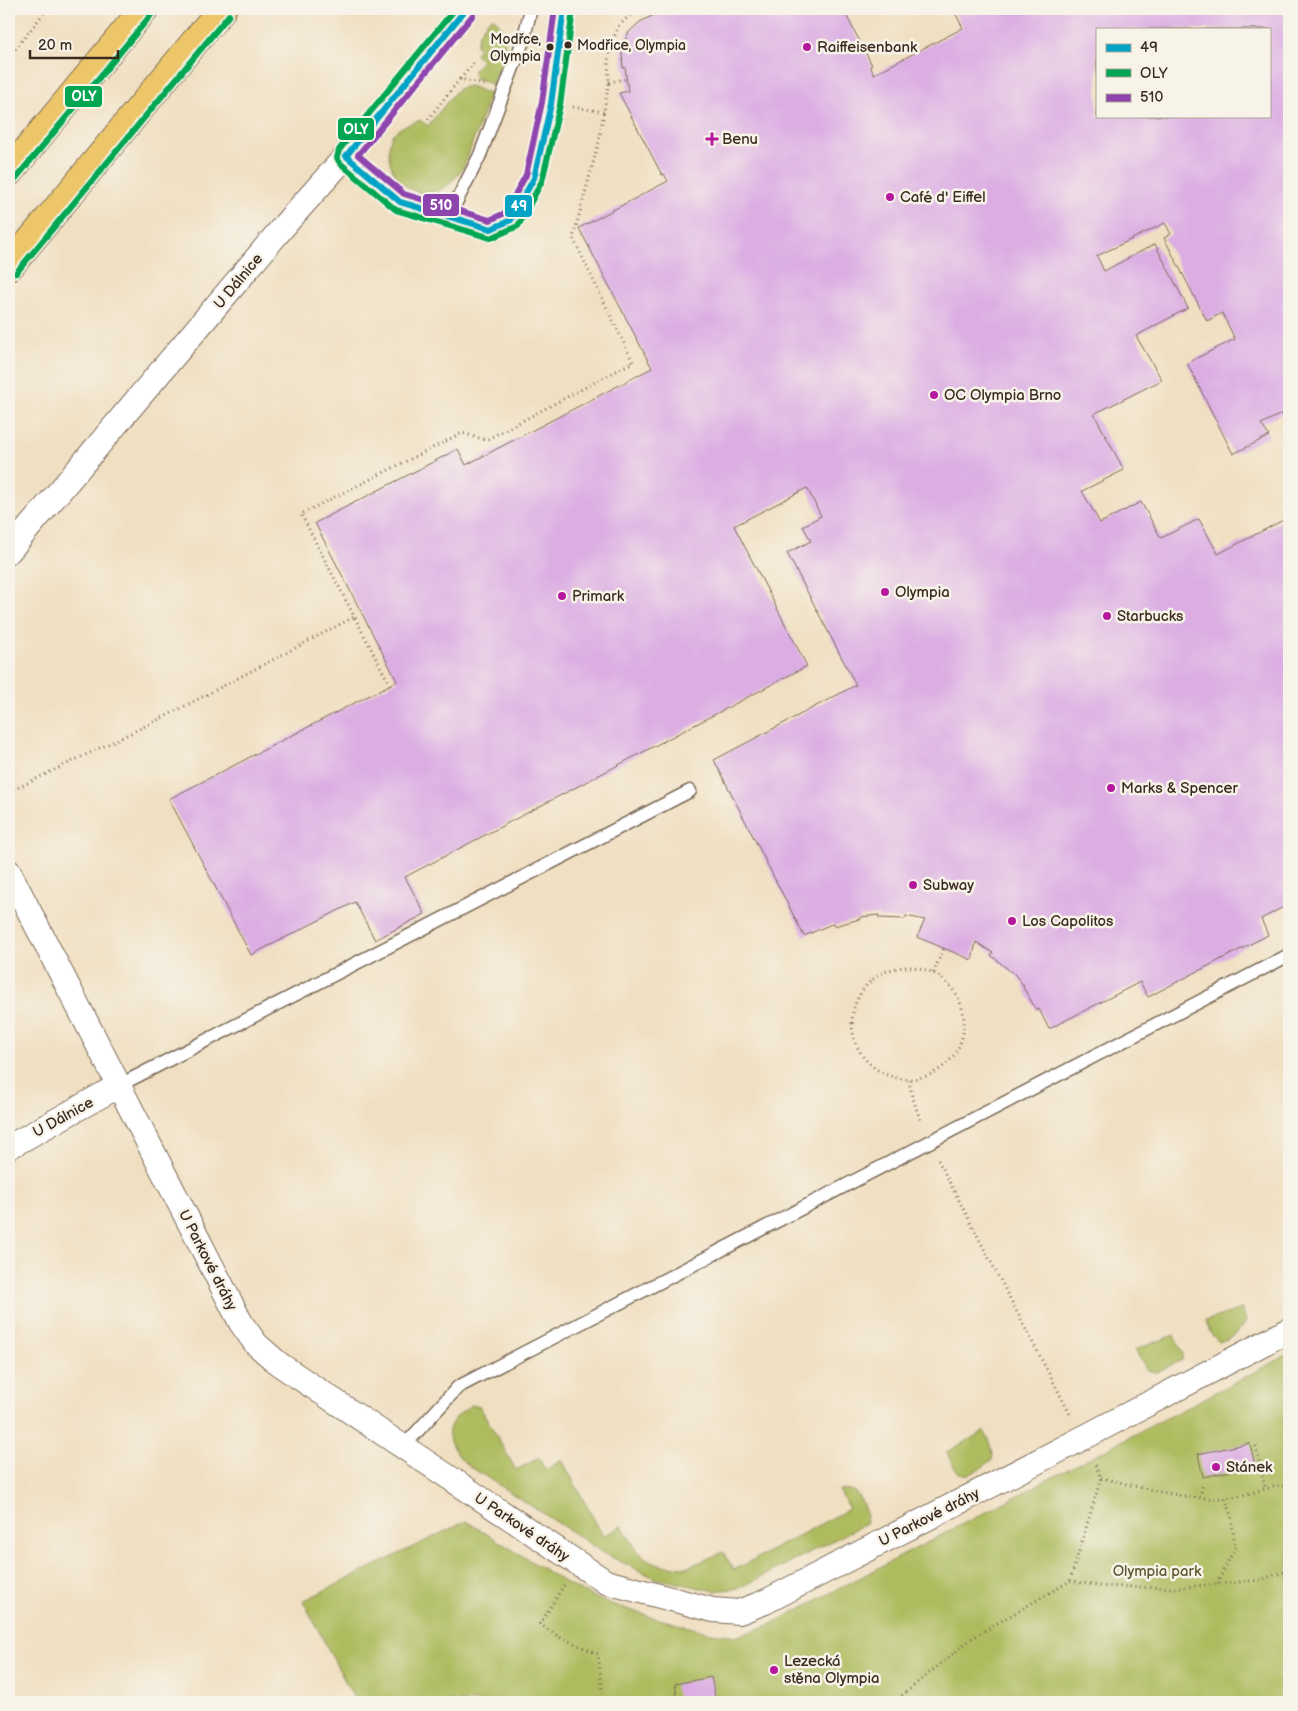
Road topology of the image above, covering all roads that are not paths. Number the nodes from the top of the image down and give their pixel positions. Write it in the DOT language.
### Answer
graph roads {
  1 [pos="144,9"];
  2 [pos="222,9"];
  3 [pos="466,9"];
  4 [pos="531,9"];
  5 [pos="564,9"];
  6 [pos="346,156"];
  7 [pos="9,172"];
  8 [pos="449,216"];
  9 [pos="9,267"];
  10 [pos="9,551"];
  11 [pos="690,791"];
  12 [pos="9,872"];
  13 [pos="1289,955"];
  14 [pos="118,1086"];
  15 [pos="9,1147"];
  16 [pos="1289,1330"];
  17 [pos="403,1447"];
  1 -- 7 [label="highway"];
  2 -- 9 [label="highway"];
  3 -- 6 [label="street, U Dálnice"];
  4 -- 8 [label="lane"];
  5 -- 8 [label="lane"];
  6 -- 8 [label="lane"];
  6 -- 10 [label="street, U Dálnice"];
  11 -- 14 [label="lane"];
  12 -- 14 [label="street, U Parkové dráhy"];
  13 -- 17 [label="lane"];
  14 -- 15 [label="street, U Dálnice"];
  14 -- 17 [label="street, U Parkové dráhy"];
  16 -- 17 [label="street, U Parkové dráhy"];
}
